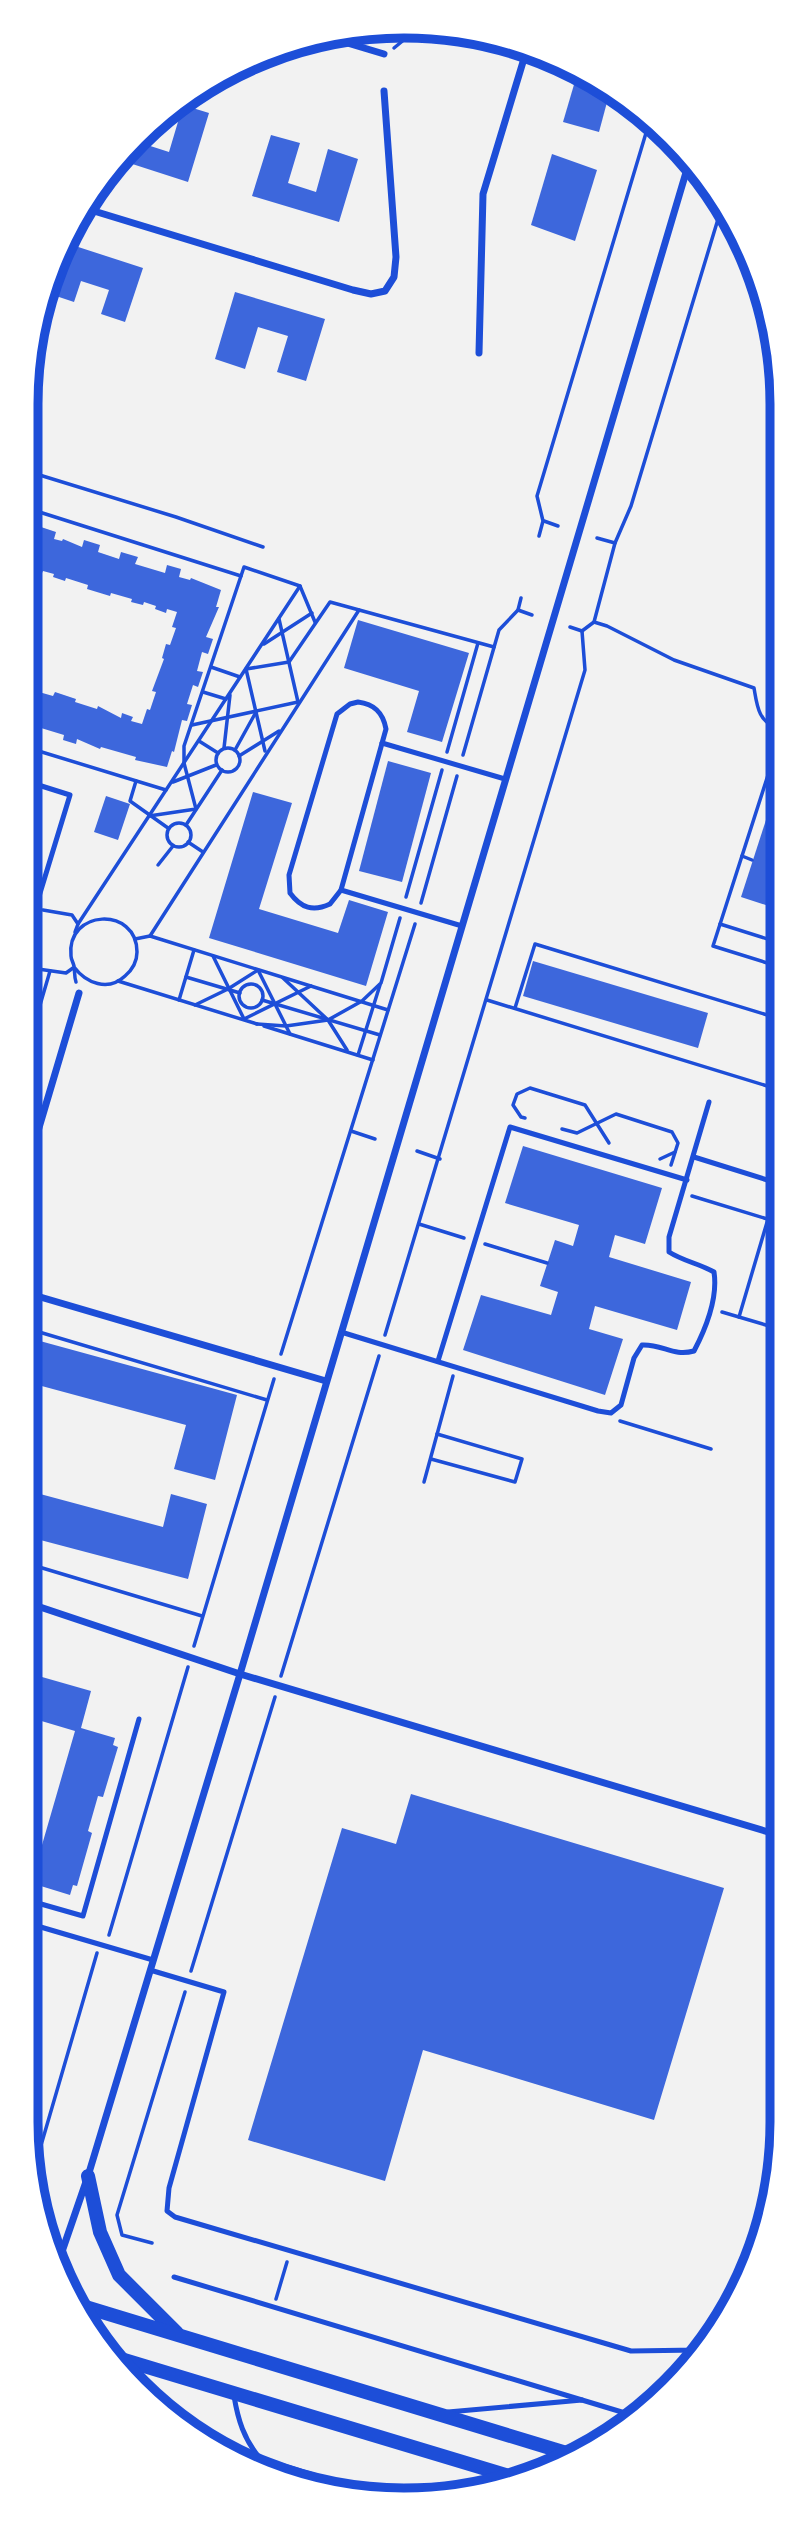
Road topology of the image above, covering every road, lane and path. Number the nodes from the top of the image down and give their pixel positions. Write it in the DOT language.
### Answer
graph roads {
  1 [pos="406,38"];
  2 [pos="348,43"];
  3 [pos="384,54"];
  4 [pos="524,59"];
  5 [pos="384,91"];
  6 [pos="647,131"];
  7 [pos="686,172"];
  8 [pos="94,211"];
  9 [pos="719,217"];
  10 [pos="479,354"];
  11 [pos="38,475"];
  12 [pos="38,512"];
  13 [pos="543,521"];
  14 [pos="558,526"];
  15 [pos="539,536"];
  16 [pos="597,538"];
  17 [pos="615,543"];
  18 [pos="263,547"];
  19 [pos="241,576"];
  20 [pos="300,586"];
  21 [pos="359,610"];
  22 [pos="518,610"];
  23 [pos="312,613"];
  24 [pos="532,614"];
  25 [pos="279,618"];
  26 [pos="315,622"];
  27 [pos="594,622"];
  28 [pos="570,627"];
  29 [pos="582,631"];
  30 [pos="282,632"];
  31 [pos="478,643"];
  32 [pos="260,647"];
  33 [pos="494,647"];
  34 [pos="289,662"];
  35 [pos="211,667"];
  36 [pos="246,669"];
  37 [pos="240,677"];
  38 [pos="203,692"];
  39 [pos="230,693"];
  40 [pos="226,699"];
  41 [pos="298,702"];
  42 [pos="257,711"];
  43 [pos="227,717"];
  44 [pos="212,721"];
  45 [pos="192,725"];
  46 [pos="770,725"];
  47 [pos="281,729"];
  48 [pos="199,740"];
  49 [pos="263,741"];
  50 [pos="382,743"];
  51 [pos="224,748"];
  52 [pos="235,750"];
  53 [pos="38,751"];
  54 [pos="218,753"];
  55 [pos="266,753"];
  56 [pos="239,756"];
  57 [pos="445,761"];
  58 [pos="184,763"];
  59 [pos="216,765"];
  60 [pos="770,769"];
  61 [pos="222,770"];
  62 [pos="187,776"];
  63 [pos="505,779"];
  64 [pos="136,781"];
  65 [pos="171,783"];
  66 [pos="38,785"];
  67 [pos="166,790"];
  68 [pos="196,809"];
  69 [pos="149,816"];
  70 [pos="186,825"];
  71 [pos="169,828"];
  72 [pos="188,842"];
  73 [pos="173,846"];
  74 [pos="203,852"];
  75 [pos="742,856"];
  76 [pos="752,860"];
  77 [pos="158,865"];
  78 [pos="341,890"];
  79 [pos="38,900"];
  80 [pos="38,909"];
  81 [pos="403,909"];
  82 [pos="78,924"];
  83 [pos="720,924"];
  84 [pos="462,926"];
  85 [pos="75,934"];
  86 [pos="150,936"];
  87 [pos="135,939"];
  88 [pos="770,940"];
  89 [pos="194,950"];
  90 [pos="213,956"];
  91 [pos="770,965"];
  92 [pos="74,967"];
  93 [pos="38,969"];
  94 [pos="258,970"];
  95 [pos="50,971"];
  96 [pos="186,977"];
  97 [pos="282,977"];
  98 [pos="118,981"];
  99 [pos="381,983"];
  100 [pos="312,986"];
  101 [pos="228,989"];
  102 [pos="298,992"];
  103 [pos="79,993"];
  104 [pos="240,993"];
  105 [pos="179,1000"];
  106 [pos="262,1000"];
  107 [pos="487,1000"];
  108 [pos="362,1001"];
  109 [pos="275,1004"];
  110 [pos="195,1005"];
  111 [pos="374,1005"];
  112 [pos="515,1008"];
  113 [pos="388,1010"];
  114 [pos="38,1012"];
  115 [pos="770,1016"];
  116 [pos="328,1020"];
  117 [pos="257,1024"];
  118 [pos="286,1026"];
  119 [pos="366,1031"];
  120 [pos="290,1034"];
  121 [pos="380,1035"];
  122 [pos="349,1052"];
  123 [pos="358,1055"];
  124 [pos="373,1060"];
  125 [pos="770,1087"];
  126 [pos="709,1102"];
  127 [pos="532,1120"];
  128 [pos="596,1124"];
  129 [pos="555,1126"];
  130 [pos="38,1131"];
  131 [pos="351,1131"];
  132 [pos="375,1139"];
  133 [pos="618,1146"];
  134 [pos="417,1151"];
  135 [pos="675,1152"];
  136 [pos="651,1156"];
  137 [pos="694,1157"];
  138 [pos="440,1159"];
  139 [pos="668,1174"];
  140 [pos="687,1180"];
  141 [pos="770,1181"];
  142 [pos="684,1193"];
  143 [pos="768,1219"];
  144 [pos="38,1296"];
  145 [pos="710,1309"];
  146 [pos="739,1317"];
  147 [pos="770,1326"];
  148 [pos="38,1331"];
  149 [pos="341,1332"];
  150 [pos="382,1345"];
  151 [pos="438,1361"];
  152 [pos="455,1367"];
  153 [pos="326,1381"];
  154 [pos="267,1400"];
  155 [pos="611,1413"];
  156 [pos="437,1434"];
  157 [pos="711,1449"];
  158 [pos="431,1459"];
  159 [pos="425,1482"];
  160 [pos="38,1567"];
  161 [pos="38,1606"];
  162 [pos="202,1616"];
  163 [pos="240,1674"];
  164 [pos="279,1686"];
  165 [pos="139,1719"];
  166 [pos="770,1833"];
  167 [pos="38,1903"];
  168 [pos="38,1926"];
  169 [pos="153,1960"];
  170 [pos="150,1970"];
  171 [pos="188,1981"];
  172 [pos="88,2176"];
  173 [pos="152,2243"];
  174 [pos="62,2251"];
  175 [pos="290,2251"];
  176 [pos="174,2277"];
  177 [pos="273,2307"];
  178 [pos="89,2308"];
  179 [pos="177,2334"];
  180 [pos="690,2350"];
  181 [pos="127,2361"];
  182 [pos="233,2393"];
  183 [pos="582,2400"];
  184 [pos="437,2413"];
  185 [pos="625,2413"];
  186 [pos="562,2452"];
  187 [pos="259,2458"];
  188 [pos="269,2462"];
  189 [pos="502,2474"];
  190 [pos="321,2478"];
  1 -- 3 [label="path"];
  2 -- 3 [label="street"];
  4 -- 10 [label="street"];
  5 -- 8 [label="street"];
  6 -- 13 [label="path"];
  7 -- 63 [label="street"];
  9 -- 17 [label="path"];
  11 -- 18 [label="path"];
  12 -- 19 [label="path"];
  13 -- 14 [label="path"];
  13 -- 15 [label="path"];
  16 -- 17 [label="path"];
  17 -- 27 [label="path"];
  19 -- 20 [label="path"];
  19 -- 35 [label="path"];
  20 -- 23 [label="path"];
  20 -- 25 [label="path"];
  21 -- 26 [label="path"];
  21 -- 31 [label="path"];
  21 -- 41 [label="path"];
  22 -- 24 [label="path"];
  23 -- 26 [label="path"];
  23 -- 30 [label="path"];
  25 -- 30 [label="path"];
  25 -- 32 [label="path"];
  26 -- 34 [label="path"];
  27 -- 29 [label="path"];
  27 -- 46 [label="path"];
  28 -- 29 [label="path"];
  29 -- 107 [label="path"];
  30 -- 32 [label="path"];
  30 -- 34 [label="path"];
  31 -- 33 [label="path"];
  31 -- 57 [label="path"];
  32 -- 36 [label="path"];
  34 -- 36 [label="path"];
  34 -- 41 [label="path"];
  35 -- 37 [label="path"];
  35 -- 38 [label="path"];
  36 -- 37 [label="path"];
  36 -- 42 [label="path"];
  37 -- 39 [label="path"];
  38 -- 40 [label="path"];
  38 -- 45 [label="path"];
  39 -- 40 [label="path"];
  39 -- 43 [label="path"];
  40 -- 44 [label="path"];
  41 -- 42 [label="path"];
  41 -- 47 [label="path"];
  42 -- 43 [label="path"];
  42 -- 49 [label="path"];
  42 -- 52 [label="path"];
  43 -- 44 [label="path"];
  43 -- 51 [label="path"];
  44 -- 45 [label="path"];
  44 -- 48 [label="path"];
  45 -- 58 [label="path"];
  47 -- 49 [label="path"];
  47 -- 55 [label="path"];
  48 -- 54 [label="path"];
  48 -- 58 [label="path"];
  49 -- 55 [label="path"];
  49 -- 56 [label="path"];
  50 -- 57 [label="lane"];
  50 -- 78 [label="lane"];
  50 -- 78 [label="lane"];
  51 -- 52 [label="path"];
  51 -- 54 [label="path"];
  52 -- 56 [label="path"];
  53 -- 64 [label="path"];
  54 -- 59 [label="path"];
  55 -- 74 [label="path"];
  56 -- 61 [label="path"];
  57 -- 63 [label="lane"];
  57 -- 81 [label="path"];
  58 -- 62 [label="path"];
  58 -- 65 [label="path"];
  59 -- 61 [label="path"];
  59 -- 62 [label="path"];
  60 -- 75 [label="path"];
  61 -- 68 [label="path"];
  62 -- 65 [label="path"];
  62 -- 68 [label="path"];
  63 -- 84 [label="street"];
  64 -- 67 [label="path"];
  64 -- 69 [label="path"];
  65 -- 67 [label="path"];
  66 -- 79 [label="lane"];
  67 -- 69 [label="path"];
  68 -- 69 [label="path"];
  68 -- 70 [label="path"];
  69 -- 71 [label="path"];
  69 -- 82 [label="path"];
  70 -- 71 [label="path"];
  70 -- 72 [label="path"];
  71 -- 73 [label="path"];
  72 -- 73 [label="path"];
  72 -- 74 [label="path"];
  73 -- 77 [label="path"];
  74 -- 86 [label="path"];
  75 -- 76 [label="path"];
  75 -- 83 [label="path"];
  78 -- 81 [label="lane"];
  80 -- 82 [label="path"];
  81 -- 84 [label="lane"];
  81 -- 99 [label="path"];
  82 -- 85 [label="path"];
  83 -- 88 [label="path"];
  83 -- 91 [label="path"];
  84 -- 149 [label="street"];
  85 -- 87 [label="path"];
  85 -- 92 [label="path"];
  86 -- 87 [label="path"];
  86 -- 89 [label="path"];
  87 -- 98 [label="path"];
  89 -- 90 [label="path"];
  89 -- 96 [label="path"];
  90 -- 94 [label="path"];
  90 -- 101 [label="path"];
  92 -- 95 [label="path"];
  92 -- 98 [label="path"];
  93 -- 95 [label="path"];
  94 -- 97 [label="path"];
  94 -- 101 [label="path"];
  94 -- 109 [label="path"];
  95 -- 114 [label="path"];
  96 -- 101 [label="path"];
  96 -- 105 [label="path"];
  97 -- 100 [label="path"];
  97 -- 102 [label="path"];
  98 -- 105 [label="path"];
  99 -- 108 [label="path"];
  99 -- 111 [label="path"];
  100 -- 102 [label="path"];
  100 -- 108 [label="path"];
  101 -- 104 [label="path"];
  101 -- 109 [label="path"];
  101 -- 110 [label="path"];
  102 -- 109 [label="path"];
  102 -- 116 [label="path"];
  103 -- 130 [label="street"];
  104 -- 106 [label="path"];
  104 -- 106 [label="path"];
  105 -- 110 [label="path"];
  106 -- 109 [label="path"];
  107 -- 112 [label="path"];
  107 -- 138 [label="path"];
  108 -- 111 [label="path"];
  108 -- 116 [label="path"];
  109 -- 116 [label="path"];
  109 -- 118 [label="path"];
  110 -- 117 [label="path"];
  111 -- 113 [label="path"];
  111 -- 119 [label="path"];
  112 -- 115 [label="path"];
  112 -- 125 [label="path"];
  116 -- 118 [label="path"];
  116 -- 119 [label="path"];
  116 -- 122 [label="path"];
  117 -- 118 [label="path"];
  117 -- 120 [label="path"];
  118 -- 120 [label="path"];
  119 -- 121 [label="path"];
  119 -- 123 [label="path"];
  120 -- 122 [label="path"];
  122 -- 123 [label="path"];
  123 -- 124 [label="path"];
  126 -- 137 [label="lane"];
  127 -- 128 [label="path"];
  128 -- 129 [label="path"];
  128 -- 133 [label="path"];
  128 -- 135 [label="path"];
  131 -- 132 [label="path"];
  134 -- 138 [label="path"];
  135 -- 136 [label="path"];
  135 -- 139 [label="path"];
  137 -- 140 [label="lane"];
  137 -- 141 [label="lane"];
  138 -- 150 [label="path"];
  139 -- 140 [label="lane"];
  139 -- 151 [label="lane"];
  140 -- 142 [label="lane"];
  142 -- 143 [label="path"];
  142 -- 145 [label="lane"];
  143 -- 146 [label="path"];
  144 -- 153 [label="street"];
  145 -- 146 [label="path"];
  145 -- 155 [label="lane"];
  146 -- 147 [label="path"];
  148 -- 154 [label="path"];
  149 -- 150 [label="lane"];
  149 -- 153 [label="street"];
  150 -- 151 [label="lane"];
  150 -- 164 [label="path"];
  151 -- 152 [label="lane"];
  152 -- 155 [label="lane"];
  152 -- 156 [label="path"];
  153 -- 163 [label="street"];
  155 -- 157 [label="path"];
  156 -- 158 [label="path"];
  156 -- 158 [label="path"];
  158 -- 159 [label="path"];
  160 -- 162 [label="path"];
  161 -- 163 [label="street"];
  163 -- 164 [label="street"];
  163 -- 169 [label="street"];
  164 -- 166 [label="street"];
  164 -- 171 [label="path"];
  165 -- 167 [label="lane"];
  168 -- 169 [label="lane"];
  169 -- 170 [label="street"];
  170 -- 171 [label="lane"];
  170 -- 172 [label="street"];
  171 -- 173 [label="path"];
  171 -- 175 [label="lane"];
  172 -- 174 [label="street"];
  172 -- 179 [label="main road"];
  175 -- 177 [label="path"];
  175 -- 180 [label="lane"];
  176 -- 177 [label="lane"];
  177 -- 183 [label="lane"];
  178 -- 179 [label="main road"];
  179 -- 184 [label="main road"];
  181 -- 182 [label="main road"];
  182 -- 187 [label="lane"];
  182 -- 189 [label="main road"];
  183 -- 184 [label="lane"];
  183 -- 185 [label="lane"];
  184 -- 186 [label="main road"];
  188 -- 190 [label="lane"];
}
